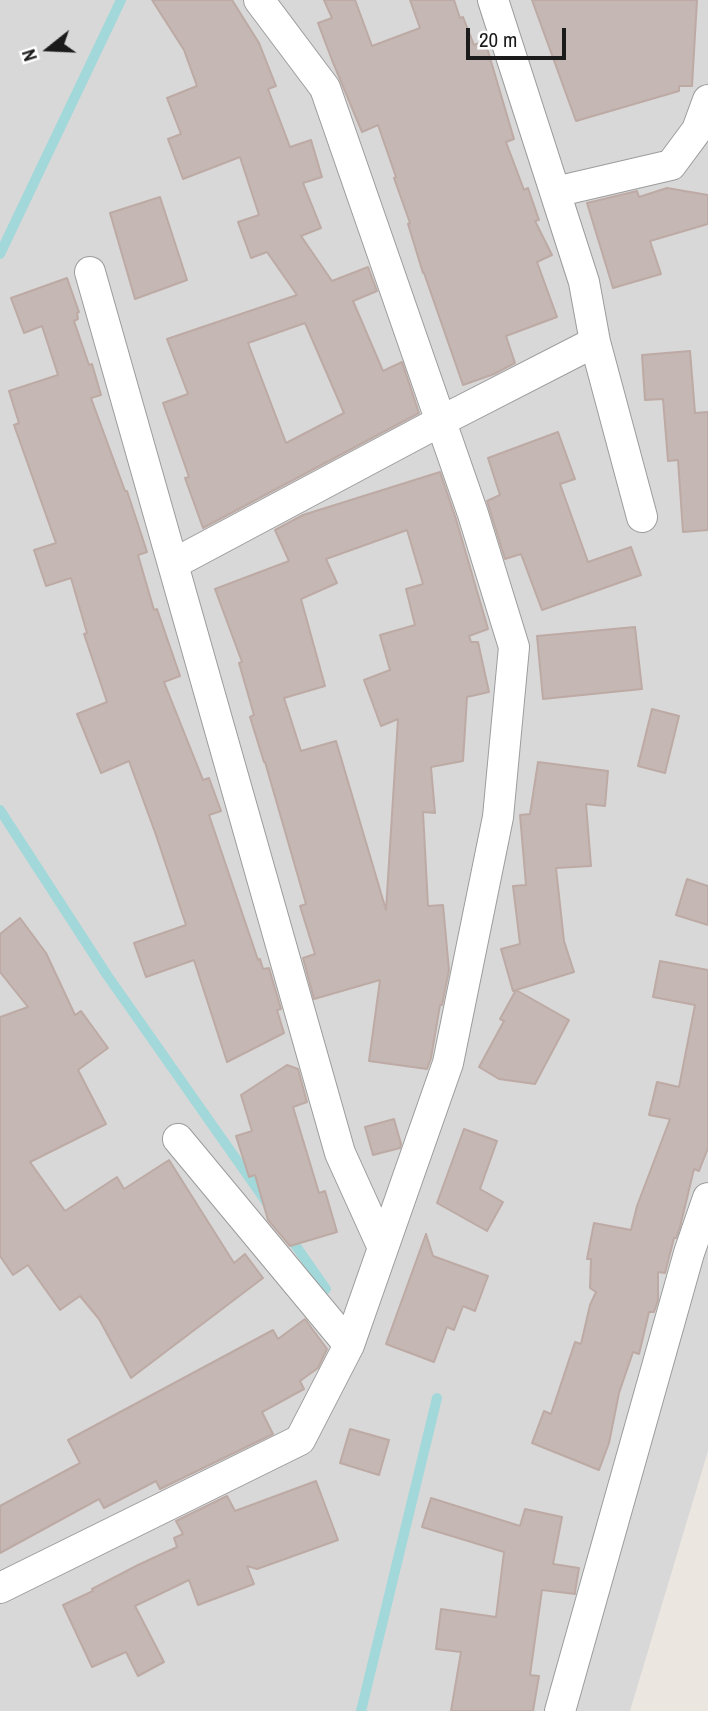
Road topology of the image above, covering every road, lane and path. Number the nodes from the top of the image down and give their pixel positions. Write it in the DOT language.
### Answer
graph roads {
  1 [pos="260,0"];
  2 [pos="493,0"];
  3 [pos="708,100"];
  4 [pos="555,192"];
  5 [pos="90,272"];
  6 [pos="595,342"];
  7 [pos="441,421"];
  8 [pos="642,516"];
  9 [pos="173,564"];
  10 [pos="178,1139"];
  11 [pos="708,1198"];
  12 [pos="383,1248"];
  13 [pos="349,1345"];
  14 [pos="0,1588"];
  15 [pos="560,1711"];
  1 -- 7 [label="street"];
  2 -- 4 [label="street"];
  3 -- 4 [label="street"];
  4 -- 6 [label="street"];
  5 -- 9 [label="street"];
  6 -- 7 [label="street"];
  6 -- 8 [label="street"];
  7 -- 9 [label="street"];
  7 -- 12 [label="street"];
  9 -- 12 [label="street"];
  10 -- 13 [label="street"];
  11 -- 15 [label="street"];
  12 -- 13 [label="street"];
  13 -- 14 [label="street"];
}
